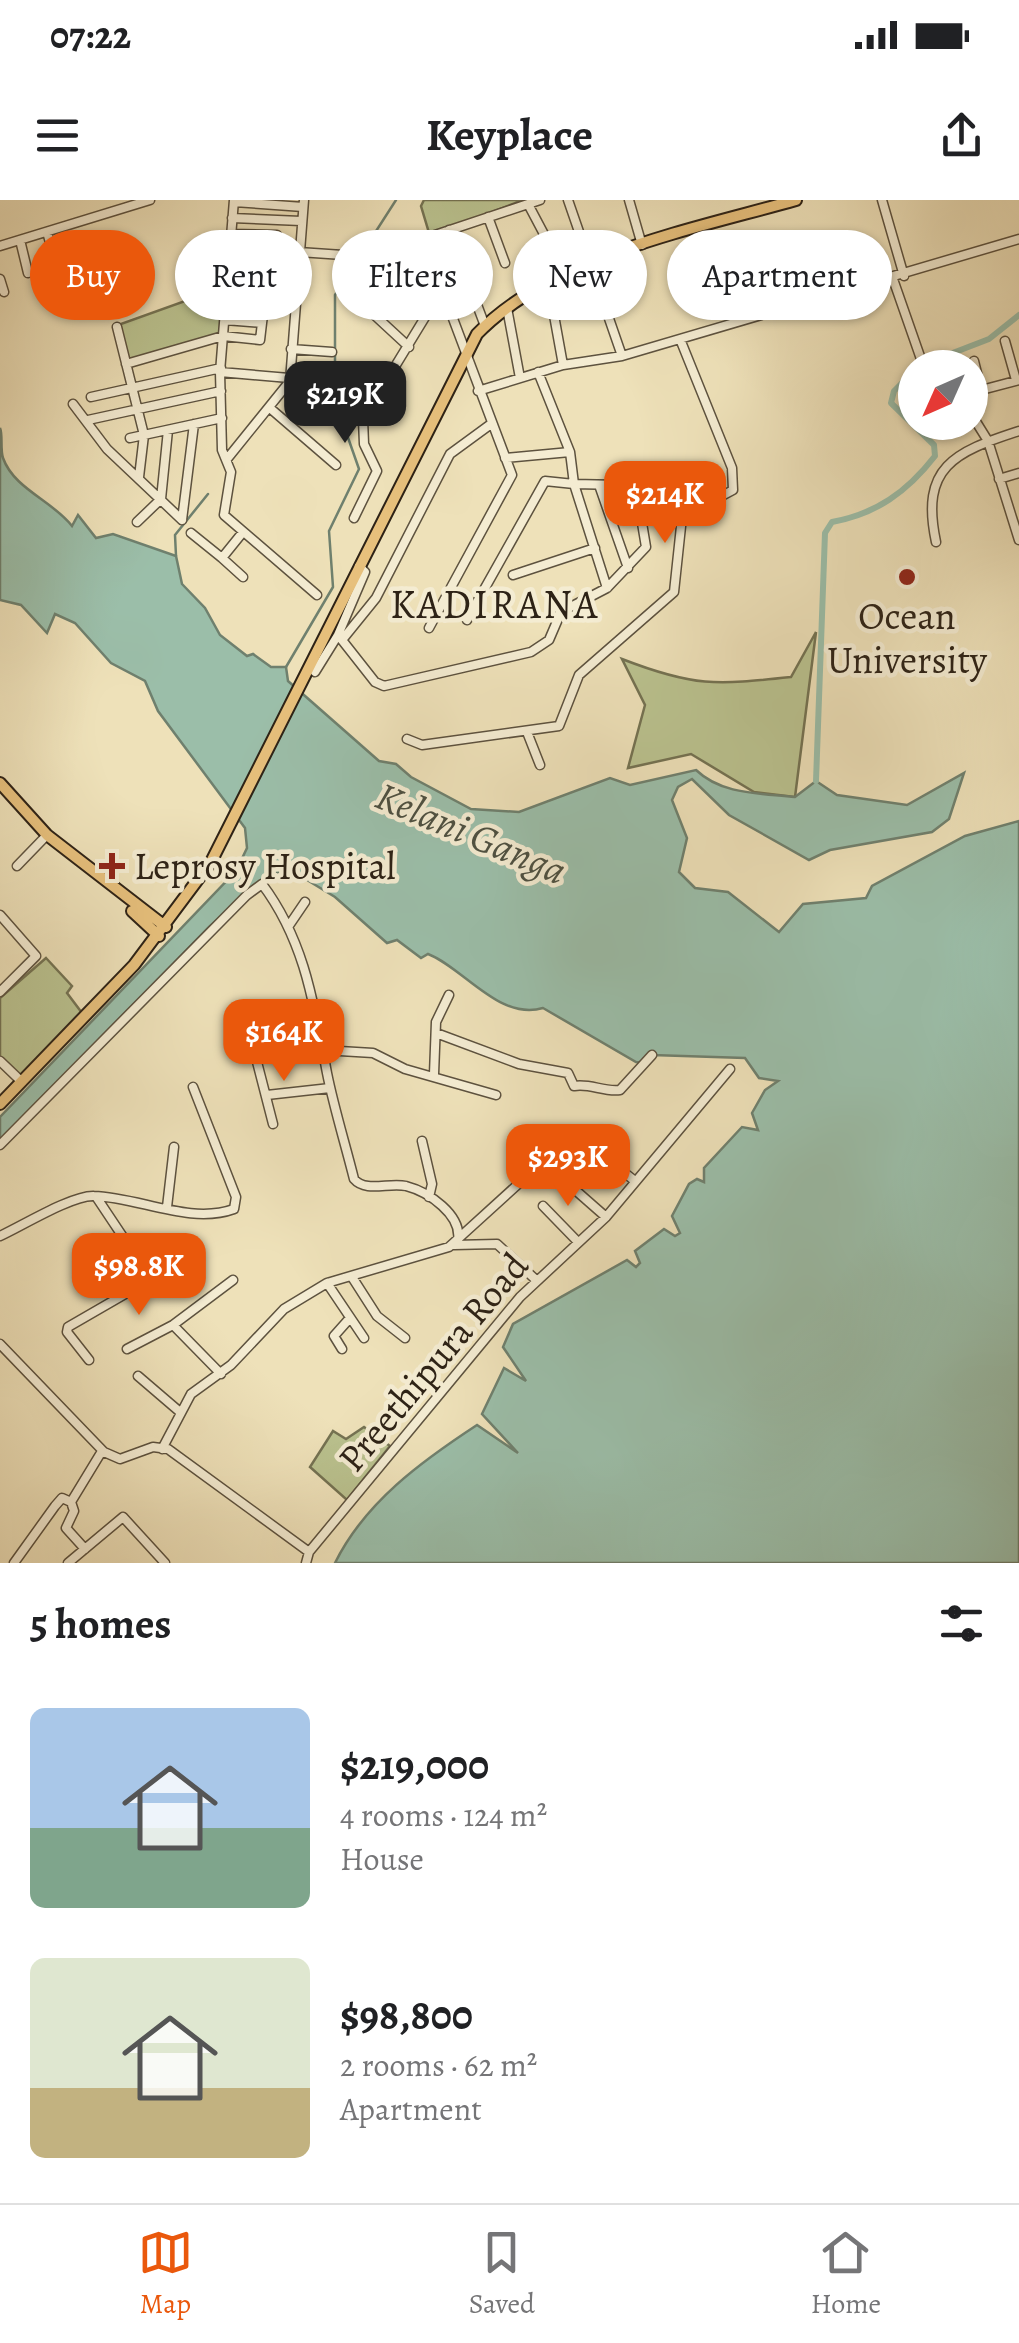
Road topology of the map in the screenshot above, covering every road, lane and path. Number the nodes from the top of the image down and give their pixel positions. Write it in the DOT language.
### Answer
graph roads {
  1 [pos="150,200"];
  2 [pos="540,200"];
  3 [pos="568,200"];
  4 [pos="629,200"];
  5 [pos="750,200"];
  6 [pos="796,200"];
  7 [pos="882,200"];
  8 [pos="234,201"];
  9 [pos="304,203"];
  10 [pos="528,204"];
  11 [pos="753,212"];
  12 [pos="488,217"];
  13 [pos="232,218"];
  14 [pos="301,221"];
  15 [pos="52,230"];
  16 [pos="230,230"];
  17 [pos="300,230"];
  18 [pos="449,230"];
  19 [pos="542,230"];
  20 [pos="579,230"];
  21 [pos="638,230"];
  22 [pos="30,237"];
  23 [pos="20,240"];
  24 [pos="1019,240"];
  25 [pos="647,244"];
  26 [pos="0,246"];
  27 [pos="505,263"];
  28 [pos="28,273"];
  29 [pos="904,276"];
  30 [pos="0,279"];
  31 [pos="893,279"];
  32 [pos="4,292"];
  33 [pos="513,301"];
  34 [pos="506,305"];
  35 [pos="225,320"];
  36 [pos="263,320"];
  37 [pos="293,320"];
  38 [pos="380,320"];
  39 [pos="424,320"];
  40 [pos="452,320"];
  41 [pos="483,320"];
  42 [pos="555,320"];
  43 [pos="610,320"];
  44 [pos="249,322"];
  45 [pos="262,324"];
  46 [pos="485,326"];
  47 [pos="117,328"];
  48 [pos="223,336"];
  49 [pos="680,340"];
  50 [pos="1005,341"];
  51 [pos="409,346"];
  52 [pos="291,349"];
  53 [pos="918,350"];
  54 [pos="332,352"];
  55 [pos="464,354"];
  56 [pos="622,356"];
  57 [pos="126,364"];
  58 [pos="563,365"];
  59 [pos="221,370"];
  60 [pos="538,372"];
  61 [pos="289,378"];
  62 [pos="520,378"];
  63 [pos="1017,380"];
  64 [pos="988,387"];
  65 [pos="133,388"];
  66 [pos="221,391"];
  67 [pos="478,391"];
  68 [pos="91,397"];
  69 [pos="73,404"];
  70 [pos="271,408"];
  71 [pos="138,411"];
  72 [pos="222,418"];
  73 [pos="88,420"];
  74 [pos="194,424"];
  75 [pos="491,424"];
  76 [pos="168,430"];
  77 [pos="1019,431"];
  78 [pos="144,435"];
  79 [pos="130,438"];
  80 [pos="988,441"];
  81 [pos="570,452"];
  82 [pos="505,458"];
  83 [pos="227,459"];
  84 [pos="336,465"];
  85 [pos="1019,473"];
  86 [pos="139,478"];
  87 [pos="999,479"];
  88 [pos="574,484"];
  89 [pos="599,484"];
  90 [pos="161,499"];
  91 [pos="354,518"];
  92 [pos="138,522"];
  93 [pos="243,532"];
  94 [pos="191,533"];
  95 [pos="1019,540"];
  96 [pos="936,542"];
  97 [pos="595,548"];
  98 [pos="222,558"];
  99 [pos="360,566"];
  100 [pos="628,568"];
  101 [pos="512,575"];
  102 [pos="244,577"];
  103 [pos="608,588"];
  104 [pos="317,595"];
  105 [pos="467,620"];
  106 [pos="428,628"];
  107 [pos="340,637"];
  108 [pos="316,672"];
  109 [pos="527,732"];
  110 [pos="407,739"];
  111 [pos="540,765"];
  112 [pos="0,783"];
  113 [pos="47,835"];
  114 [pos="17,866"];
  115 [pos="305,902"];
  116 [pos="0,915"];
  117 [pos="288,927"];
  118 [pos="162,931"];
  119 [pos="0,992"];
  120 [pos="450,995"];
  121 [pos="436,1034"];
  122 [pos="323,1050"];
  123 [pos="652,1055"];
  124 [pos="256,1058"];
  125 [pos="0,1061"];
  126 [pos="730,1069"];
  127 [pos="434,1074"];
  128 [pos="22,1082"];
  129 [pos="193,1087"];
  130 [pos="330,1088"];
  131 [pos="496,1095"];
  132 [pos="267,1096"];
  133 [pos="0,1104"];
  134 [pos="273,1124"];
  135 [pos="422,1141"];
  136 [pos="0,1145"];
  137 [pos="174,1147"];
  138 [pos="537,1167"];
  139 [pos="635,1181"];
  140 [pos="95,1196"];
  141 [pos="429,1197"];
  142 [pos="543,1206"];
  143 [pos="167,1207"];
  144 [pos="606,1217"];
  145 [pos="0,1236"];
  146 [pos="455,1242"];
  147 [pos="578,1242"];
  148 [pos="352,1276"];
  149 [pos="535,1279"];
  150 [pos="233,1280"];
  151 [pos="327,1284"];
  152 [pos="350,1318"];
  153 [pos="173,1325"];
  154 [pos="364,1338"];
  155 [pos="405,1338"];
  156 [pos="0,1344"];
  157 [pos="127,1349"];
  158 [pos="342,1349"];
  159 [pos="89,1360"];
  160 [pos="221,1374"];
  161 [pos="138,1376"];
  162 [pos="180,1412"];
  163 [pos="162,1449"];
  164 [pos="102,1450"];
  165 [pos="71,1502"];
  166 [pos="86,1550"];
  167 [pos="309,1552"];
  168 [pos="14,1563"];
  169 [pos="68,1563"];
  170 [pos="165,1563"];
  171 [pos="306,1563"];
  1 -- 15 [label="street"];
  2 -- 10 [label="street"];
  3 -- 20 [label="street"];
  4 -- 21 [label="street"];
  5 -- 11 [label="street"];
  6 -- 11 [label="main road"];
  7 -- 29 [label="street"];
  8 -- 9 [label="street"];
  8 -- 13 [label="street"];
  9 -- 14 [label="street"];
  10 -- 12 [label="street"];
  10 -- 19 [label="street"];
  11 -- 25 [label="main road"];
  12 -- 18 [label="street"];
  12 -- 27 [label="street"];
  13 -- 14 [label="street"];
  13 -- 16 [label="street"];
  14 -- 17 [label="street"];
  22 -- 23 [label="street"];
  23 -- 26 [label="street"];
  23 -- 28 [label="street"];
  24 -- 29 [label="street"];
  29 -- 31 [label="street"];
  30 -- 32 [label="street"];
  31 -- 49 [label="street"];
  31 -- 53 [label="street"];
  33 -- 34 [label="main road"];
  34 -- 46 [label="main road"];
  34 -- 62 [label="street"];
  35 -- 44 [label="street"];
  35 -- 48 [label="street"];
  36 -- 45 [label="street"];
  37 -- 52 [label="street"];
  38 -- 51 [label="street"];
  39 -- 51 [label="street"];
  40 -- 55 [label="street"];
  41 -- 46 [label="street"];
  42 -- 58 [label="street"];
  43 -- 56 [label="street"];
  44 -- 45 [label="street"];
  45 -- 48 [label="street"];
  46 -- 55 [label="main road"];
  47 -- 57 [label="street"];
  48 -- 57 [label="street"];
  48 -- 59 [label="street"];
  49 -- 56 [label="street"];
  49 -- 109 [label="street"];
  50 -- 63 [label="street"];
  51 -- 91 [label="street"];
  52 -- 54 [label="street"];
  52 -- 61 [label="street"];
  55 -- 67 [label="street"];
  55 -- 99 [label="main road"];
  56 -- 58 [label="street"];
  57 -- 65 [label="street"];
  58 -- 60 [label="street"];
  59 -- 61 [label="street"];
  59 -- 65 [label="street"];
  59 -- 66 [label="street"];
  60 -- 62 [label="street"];
  60 -- 81 [label="street"];
  61 -- 70 [label="street"];
  62 -- 67 [label="street"];
  63 -- 64 [label="street"];
  65 -- 68 [label="street"];
  65 -- 71 [label="street"];
  66 -- 71 [label="street"];
  66 -- 72 [label="street"];
  67 -- 75 [label="street"];
  69 -- 73 [label="street"];
  70 -- 83 [label="street"];
  70 -- 84 [label="street"];
  71 -- 73 [label="street"];
  71 -- 78 [label="street"];
  72 -- 74 [label="street"];
  72 -- 83 [label="street"];
  73 -- 86 [label="street"];
  74 -- 76 [label="street"];
  74 -- 90 [label="street"];
  75 -- 82 [label="street"];
  75 -- 107 [label="street"];
  76 -- 78 [label="street"];
  76 -- 90 [label="street"];
  77 -- 80 [label="street"];
  78 -- 79 [label="street"];
  78 -- 86 [label="street"];
  80 -- 87 [label="street"];
  80 -- 96 [label="street"];
  81 -- 82 [label="street"];
  81 -- 88 [label="street"];
  82 -- 106 [label="street"];
  83 -- 93 [label="street"];
  85 -- 87 [label="street"];
  86 -- 90 [label="street"];
  87 -- 95 [label="street"];
  88 -- 89 [label="street"];
  88 -- 97 [label="street"];
  88 -- 105 [label="street"];
  89 -- 100 [label="street"];
  89 -- 100 [label="street"];
  90 -- 92 [label="street"];
  93 -- 98 [label="street"];
  93 -- 104 [label="street"];
  94 -- 98 [label="street"];
  97 -- 101 [label="street"];
  97 -- 103 [label="street"];
  98 -- 102 [label="street"];
  99 -- 107 [label="street"];
  99 -- 118 [label="main road"];
  100 -- 103 [label="street"];
  103 -- 107 [label="street"];
  107 -- 108 [label="street"];
  109 -- 110 [label="street"];
  109 -- 111 [label="street"];
  112 -- 113 [label="main road"];
  113 -- 114 [label="street"];
  113 -- 118 [label="main road"];
  115 -- 117 [label="street"];
  116 -- 119 [label="street"];
  117 -- 122 [label="street"];
  117 -- 136 [label="street"];
  118 -- 128 [label="main road"];
  120 -- 121 [label="street"];
  121 -- 123 [label="street"];
  121 -- 127 [label="street"];
  122 -- 127 [label="street"];
  122 -- 130 [label="street"];
  124 -- 132 [label="street"];
  125 -- 128 [label="street"];
  126 -- 139 [label="street, Preethipura Road"];
  127 -- 131 [label="street"];
  128 -- 133 [label="main road"];
  129 -- 143 [label="street"];
  130 -- 132 [label="street"];
  130 -- 141 [label="street"];
  132 -- 134 [label="street"];
  135 -- 141 [label="street"];
  137 -- 143 [label="street"];
  138 -- 146 [label="street"];
  139 -- 144 [label="street, Preethipura Road"];
  139 -- 144 [label="street"];
  140 -- 143 [label="street"];
  140 -- 145 [label="street"];
  140 -- 159 [label="street"];
  141 -- 146 [label="street"];
  142 -- 147 [label="street"];
  144 -- 147 [label="street, Preethipura Road"];
  146 -- 148 [label="street"];
  146 -- 149 [label="street"];
  147 -- 149 [label="street, Preethipura Road"];
  148 -- 151 [label="street"];
  148 -- 155 [label="street"];
  149 -- 167 [label="street, Preethipura Road"];
  150 -- 153 [label="street"];
  151 -- 152 [label="street"];
  151 -- 160 [label="street"];
  152 -- 154 [label="street"];
  152 -- 158 [label="street"];
  153 -- 157 [label="street"];
  153 -- 160 [label="street"];
  156 -- 164 [label="street"];
  160 -- 162 [label="street"];
  161 -- 162 [label="street"];
  162 -- 163 [label="street"];
  163 -- 164 [label="street"];
  163 -- 167 [label="street"];
  164 -- 165 [label="street"];
  165 -- 166 [label="street"];
  165 -- 168 [label="street"];
  166 -- 169 [label="street"];
  166 -- 170 [label="street"];
  167 -- 171 [label="street, Preethipura Road"];
}
